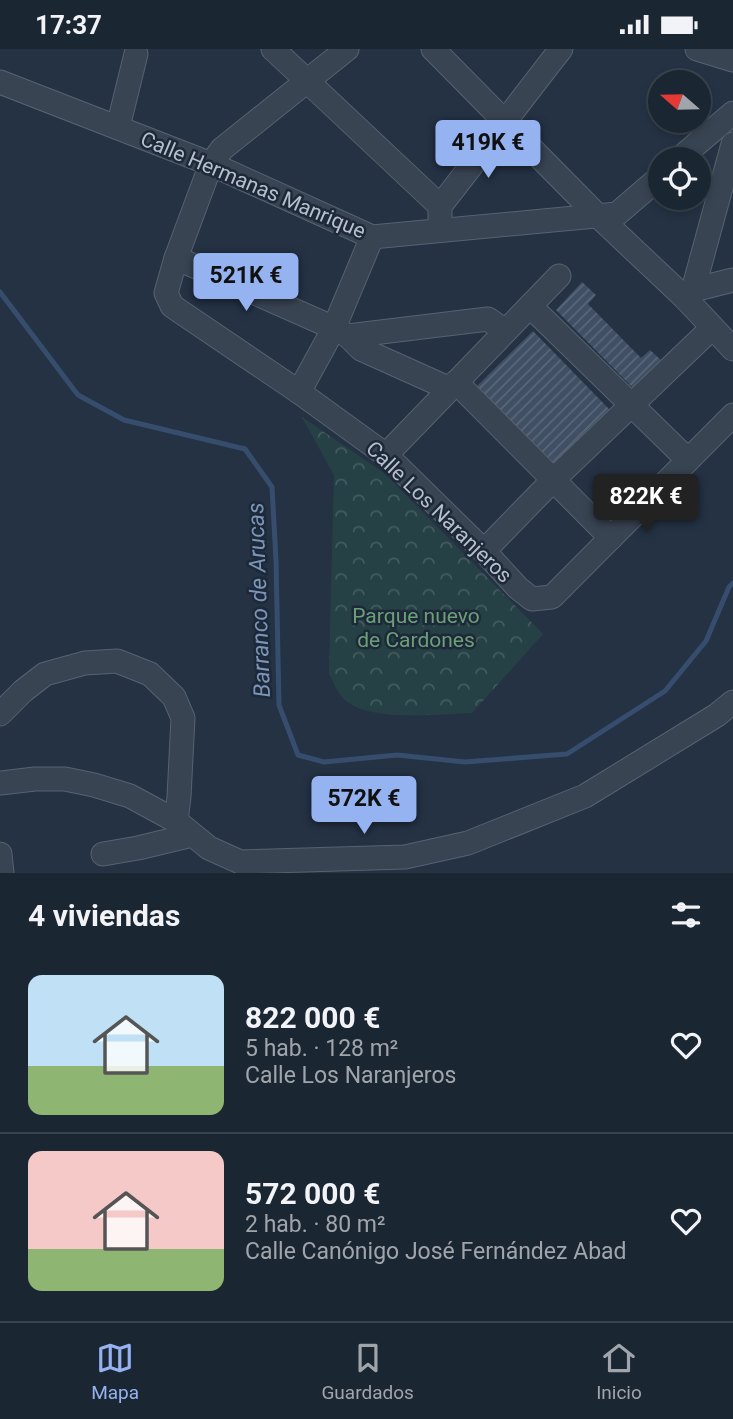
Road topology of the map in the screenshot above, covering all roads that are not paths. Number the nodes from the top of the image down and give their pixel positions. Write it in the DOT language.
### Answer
graph roads {
  1 [pos="273,49"];
  2 [pos="347,49"];
  3 [pos="433,49"];
  4 [pos="561,49"];
  5 [pos="697,49"];
  6 [pos="136,54"];
  7 [pos="733,60"];
  8 [pos="0,82"];
  9 [pos="307,82"];
  10 [pos="733,113"];
  11 [pos="506,121"];
  12 [pos="118,127"];
  13 [pos="733,144"];
  14 [pos="693,147"];
  15 [pos="211,165"];
  16 [pos="648,187"];
  17 [pos="440,206"];
  18 [pos="598,216"];
  19 [pos="440,230"];
  20 [pos="372,237"];
  21 [pos="176,258"];
  22 [pos="559,276"];
  23 [pos="733,280"];
  24 [pos="689,294"];
  25 [pos="530,306"];
  26 [pos="712,328"];
  27 [pos="505,331"];
  28 [pos="341,332"];
  29 [pos="733,349"];
  30 [pos="453,386"];
  31 [pos="299,392"];
  32 [pos="632,405"];
  33 [pos="733,415"];
  34 [pos="386,455"];
  35 [pos="688,460"];
  36 [pos="553,479"];
  37 [pos="611,538"];
  38 [pos="484,551"];
  39 [pos="733,702"];
  40 [pos="0,714"];
  41 [pos="1,789"];
  42 [pos="184,828"];
  43 [pos="0,854"];
  44 [pos="103,854"];
  45 [pos="2,873"];
  1 -- 9 [label="street"];
  2 -- 9 [label="street"];
  3 -- 11 [label="street"];
  4 -- 11 [label="street"];
  5 -- 7 [label="street"];
  6 -- 12 [label="street"];
  8 -- 12 [label="street, Calle Hermanas Manrique"];
  9 -- 15 [label="street"];
  9 -- 17 [label="street"];
  10 -- 14 [label="street"];
  11 -- 17 [label="street"];
  11 -- 18 [label="street"];
  12 -- 15 [label="street, Calle Hermanas Manrique"];
  13 -- 24 [label="street"];
  15 -- 20 [label="street, Calle Hermanas Manrique"];
  15 -- 21 [label="street, Calle Los Naranjeros"];
  16 -- 18 [label="street, Calle Hermanas Manrique"];
  17 -- 19 [label="street"];
  18 -- 19 [label="street, Calle Hermanas Manrique"];
  18 -- 24 [label="street"];
  19 -- 20 [label="street, Calle Hermanas Manrique"];
  20 -- 28 [label="street"];
  21 -- 28 [label="street"];
  21 -- 31 [label="street, Calle Los Naranjeros"];
  22 -- 25 [label="street"];
  23 -- 24 [label="street"];
  24 -- 26 [label="street"];
  25 -- 27 [label="street"];
  25 -- 32 [label="street"];
  26 -- 29 [label="street"];
  26 -- 32 [label="street"];
  27 -- 28 [label="street"];
  27 -- 30 [label="street"];
  28 -- 30 [label="street"];
  28 -- 31 [label="street"];
  30 -- 34 [label="street"];
  30 -- 36 [label="street"];
  31 -- 34 [label="street, Calle Los Naranjeros"];
  32 -- 35 [label="street"];
  32 -- 36 [label="street"];
  33 -- 35 [label="street, Calle Los Naranjeros"];
  34 -- 38 [label="street, Calle Los Naranjeros"];
  35 -- 37 [label="street, Calle Los Naranjeros"];
  36 -- 37 [label="street"];
  36 -- 38 [label="street"];
  37 -- 38 [label="street, Calle Los Naranjeros"];
  39 -- 42 [label="street"];
  40 -- 42 [label="street"];
  41 -- 42 [label="street"];
  42 -- 44 [label="street"];
  43 -- 45 [label="street"];
}
